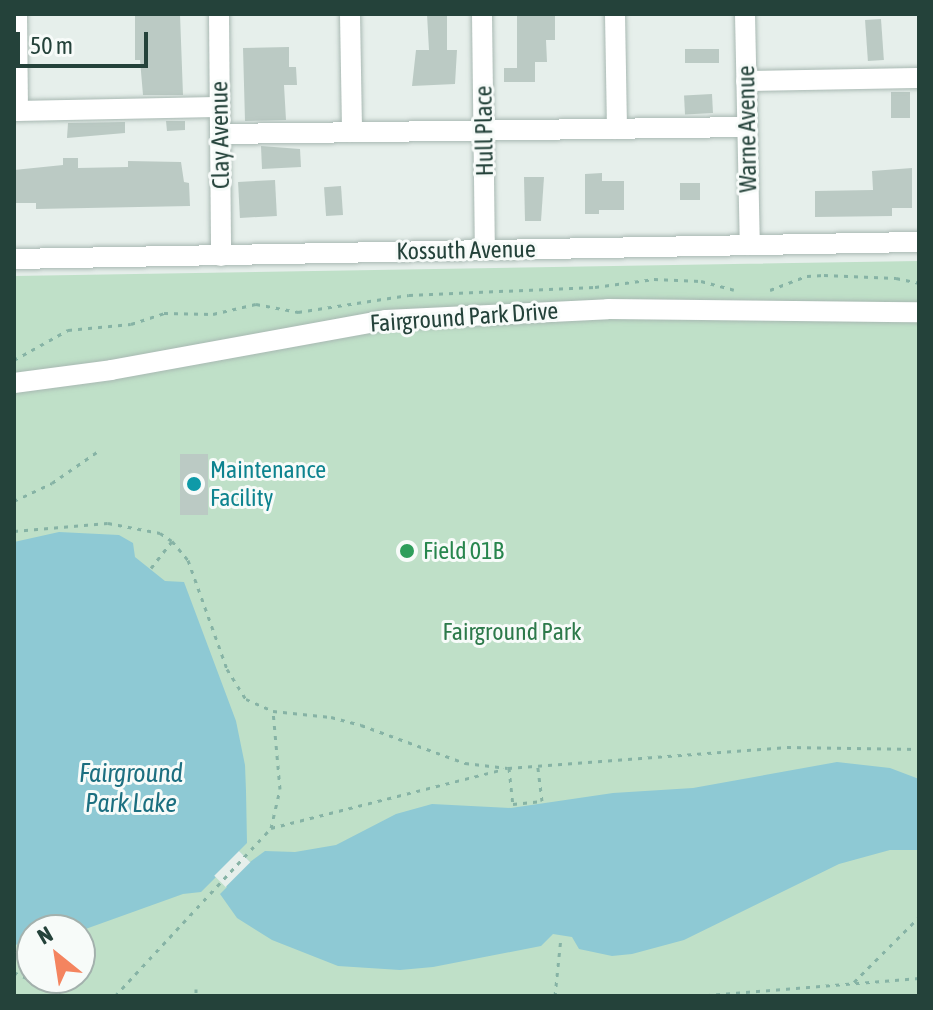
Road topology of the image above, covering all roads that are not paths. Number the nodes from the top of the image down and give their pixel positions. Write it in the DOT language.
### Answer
graph roads {
  1 [pos="17,14"];
  2 [pos="219,14"];
  3 [pos="350,14"];
  4 [pos="482,14"];
  5 [pos="615,14"];
  6 [pos="745,14"];
  7 [pos="919,78"];
  8 [pos="746,81"];
  9 [pos="219,107"];
  10 [pos="16,111"];
  11 [pos="747,127"];
  12 [pos="617,129"];
  13 [pos="484,130"];
  14 [pos="352,132"];
  15 [pos="221,134"];
  16 [pos="919,242"];
  17 [pos="750,245"];
  18 [pos="485,249"];
  19 [pos="221,256"];
  20 [pos="14,259"];
  21 [pos="919,312"];
  22 [pos="14,383"];
  1 -- 10 [label="street"];
  2 -- 9 [label="street, Clay Avenue"];
  3 -- 14 [label="street"];
  4 -- 13 [label="street, Hull Place"];
  5 -- 12 [label="street"];
  6 -- 8 [label="street, Warne Avenue"];
  7 -- 8 [label="street"];
  8 -- 11 [label="street, Warne Avenue"];
  9 -- 10 [label="street"];
  9 -- 15 [label="street, Clay Avenue"];
  11 -- 12 [label="street"];
  11 -- 17 [label="street, Warne Avenue"];
  12 -- 13 [label="street"];
  13 -- 14 [label="street"];
  13 -- 18 [label="street, Hull Place"];
  14 -- 15 [label="street"];
  15 -- 19 [label="street, Clay Avenue"];
  16 -- 17 [label="street, Kossuth Avenue"];
  17 -- 18 [label="street, Kossuth Avenue"];
  18 -- 19 [label="street, Kossuth Avenue"];
  19 -- 20 [label="street, Kossuth Avenue"];
  21 -- 22 [label="street, Fairground Park Drive"];
}
